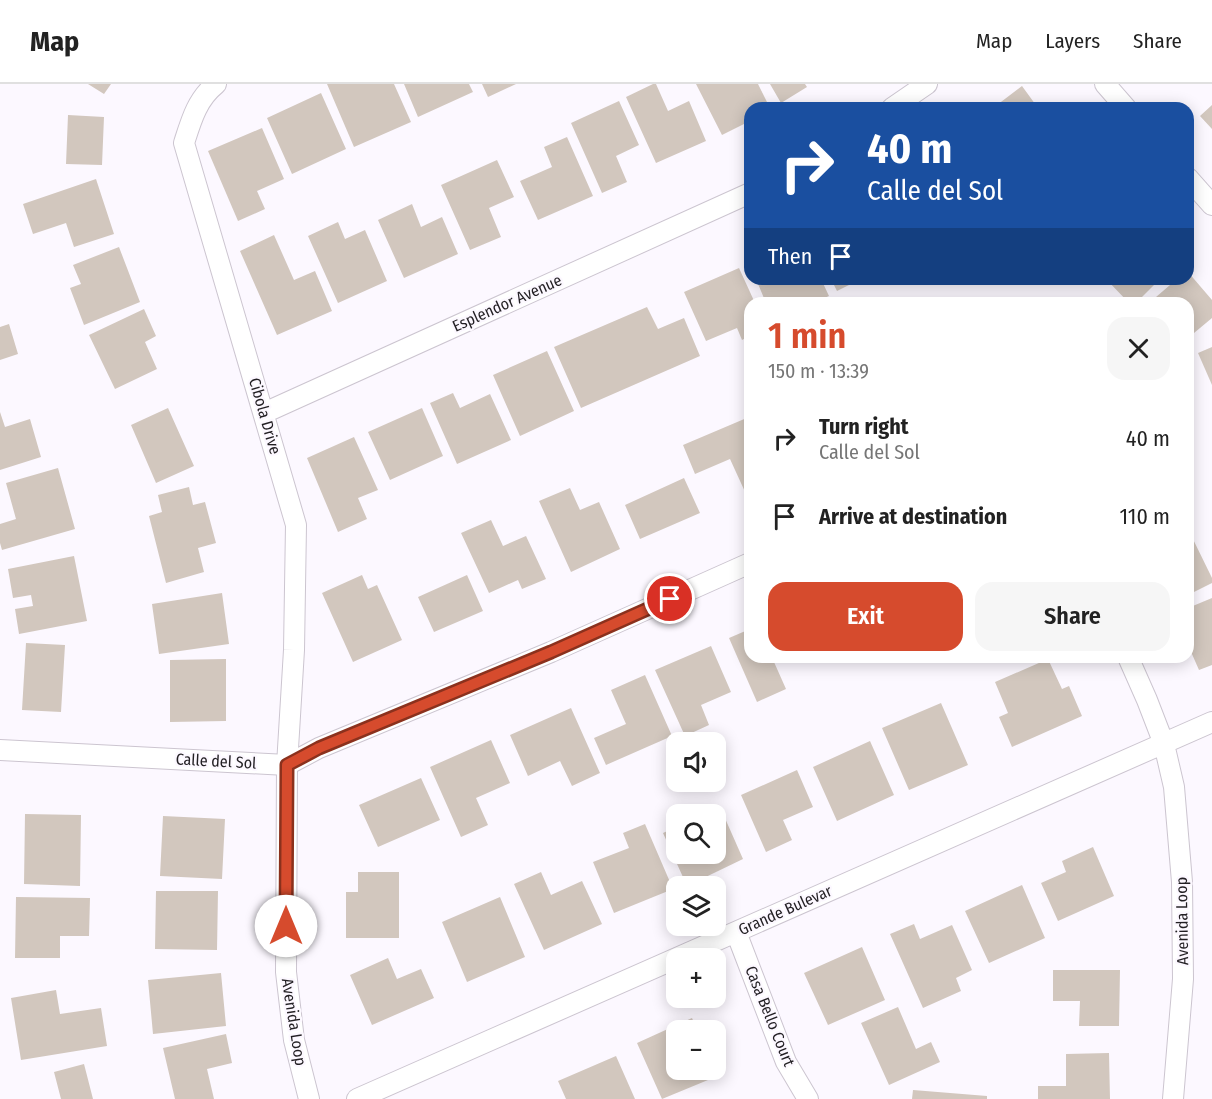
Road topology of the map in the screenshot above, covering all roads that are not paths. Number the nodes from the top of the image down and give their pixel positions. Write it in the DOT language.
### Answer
graph roads {
  1 [pos="216,84"];
  2 [pos="927,84"];
  3 [pos="1105,84"];
  4 [pos="901,102"];
  5 [pos="1121,102"];
  6 [pos="1194,185"];
  7 [pos="744,196"];
  8 [pos="1212,205"];
  9 [pos="264,413"];
  10 [pos="744,566"];
  11 [pos="1131,663"];
  12 [pos="1212,722"];
  13 [pos="1164,744"];
  14 [pos="0,750"];
  15 [pos="287,765"];
  16 [pos="736,932"];
  17 [pos="309,1099"];
  18 [pos="357,1099"];
  19 [pos="808,1099"];
  20 [pos="1173,1099"];
  1 -- 9 [label="street, Cibola Drive"];
  2 -- 4 [label="street"];
  3 -- 5 [label="street"];
  6 -- 8 [label="street"];
  7 -- 9 [label="street, Esplendor Avenue"];
  9 -- 15 [label="street, Cibola Drive"];
  10 -- 15 [label="street"];
  11 -- 13 [label="street"];
  12 -- 13 [label="street, Grande Bulevar"];
  13 -- 16 [label="street, Grande Bulevar"];
  13 -- 20 [label="street, Avenida Loop"];
  14 -- 15 [label="street, Calle del Sol"];
  15 -- 17 [label="street, Avenida Loop"];
  16 -- 18 [label="street, Grande Bulevar"];
  16 -- 19 [label="street, Casa Bello Court"];
}
